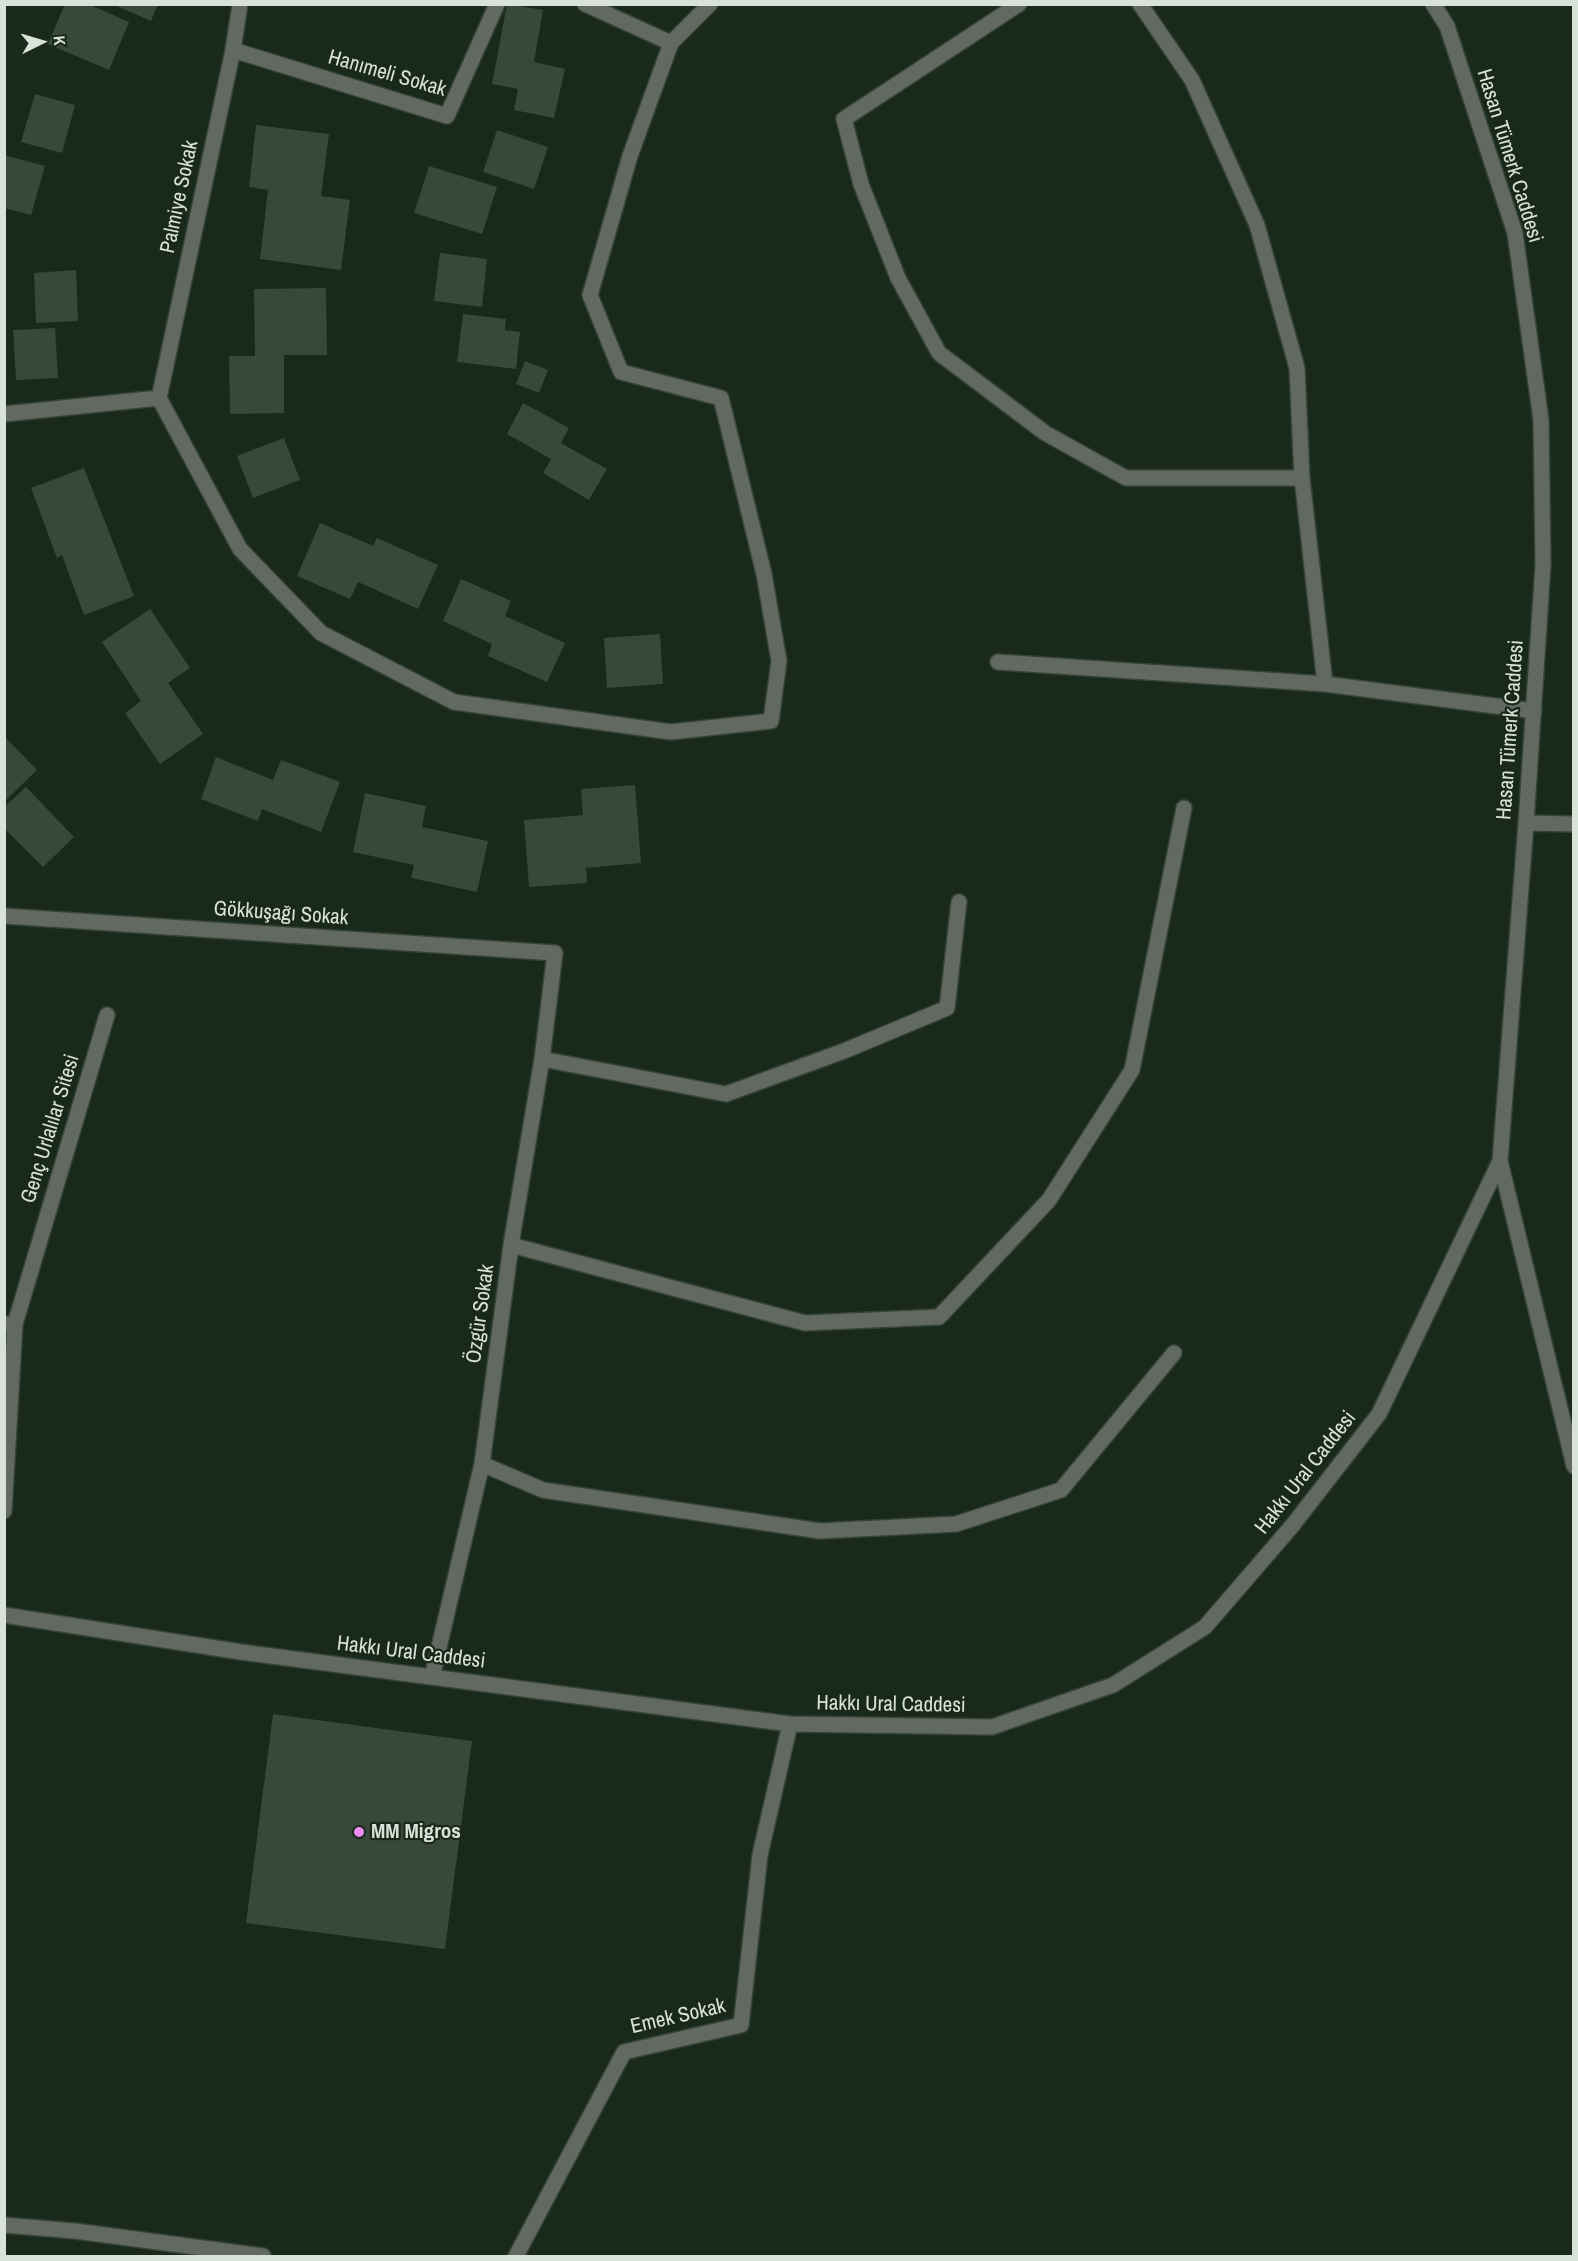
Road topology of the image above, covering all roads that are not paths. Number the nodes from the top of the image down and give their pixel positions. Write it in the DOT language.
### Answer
graph roads {
  1 [pos="240,4"];
  2 [pos="497,4"];
  3 [pos="585,4"];
  4 [pos="710,4"];
  5 [pos="1019,4"];
  6 [pos="1140,4"];
  7 [pos="1434,4"];
  8 [pos="671,43"];
  9 [pos="233,50"];
  10 [pos="159,398"];
  11 [pos="4,414"];
  12 [pos="1302,478"];
  13 [pos="998,662"];
  14 [pos="1325,684"];
  15 [pos="1534,711"];
  16 [pos="1184,808"];
  17 [pos="1526,823"];
  18 [pos="1574,824"];
  19 [pos="959,902"];
  20 [pos="4,916"];
  21 [pos="555,953"];
  22 [pos="106,1015"];
  23 [pos="542,1059"];
  24 [pos="1500,1161"];
  25 [pos="511,1245"];
  26 [pos="10,1324"];
  27 [pos="1173,1353"];
  28 [pos="6,1441"];
  29 [pos="482,1464"];
  30 [pos="1574,1466"];
  31 [pos="4,1511"];
  32 [pos="4,1615"];
  33 [pos="432,1677"];
  34 [pos="790,1724"];
  35 [pos="4,2225"];
  36 [pos="263,2256"];
  37 [pos="516,2256"];
  1 -- 9 [label="street, Palmiye Sokak"];
  2 -- 9 [label="street, Hanımeli Sokak"];
  3 -- 8 [label="street"];
  4 -- 8 [label="street"];
  5 -- 12 [label="street"];
  6 -- 12 [label="street"];
  7 -- 15 [label="street, Hasan Tümerk Caddesi"];
  8 -- 10 [label="street"];
  9 -- 10 [label="street, Palmiye Sokak"];
  10 -- 11 [label="street"];
  12 -- 14 [label="street"];
  13 -- 14 [label="street"];
  14 -- 15 [label="street"];
  15 -- 17 [label="street, Hasan Tümerk Caddesi"];
  16 -- 25 [label="street"];
  17 -- 18 [label="street"];
  17 -- 24 [label="street, Hasan Tümerk Caddesi"];
  19 -- 23 [label="street"];
  20 -- 21 [label="street, Gökkuşağı Sokak"];
  21 -- 23 [label="street, Özgür Sokak"];
  22 -- 26 [label="street, Genç Urlalılar Sitesi"];
  23 -- 25 [label="street, Özgür Sokak"];
  24 -- 30 [label="street, Hasan Tümerk Caddesi"];
  24 -- 34 [label="street, Hakkı Ural Caddesi"];
  25 -- 29 [label="street, Özgür Sokak"];
  26 -- 28 [label="street, Genç Urlalılar Sitesi"];
  27 -- 29 [label="street"];
  28 -- 31 [label="street, Genç Urlalılar Sitesi"];
  29 -- 33 [label="street, Özgür Sokak"];
  32 -- 33 [label="street, Hakkı Ural Caddesi"];
  33 -- 34 [label="street, Hakkı Ural Caddesi"];
  34 -- 37 [label="street, Emek Sokak"];
  35 -- 36 [label="street"];
}
